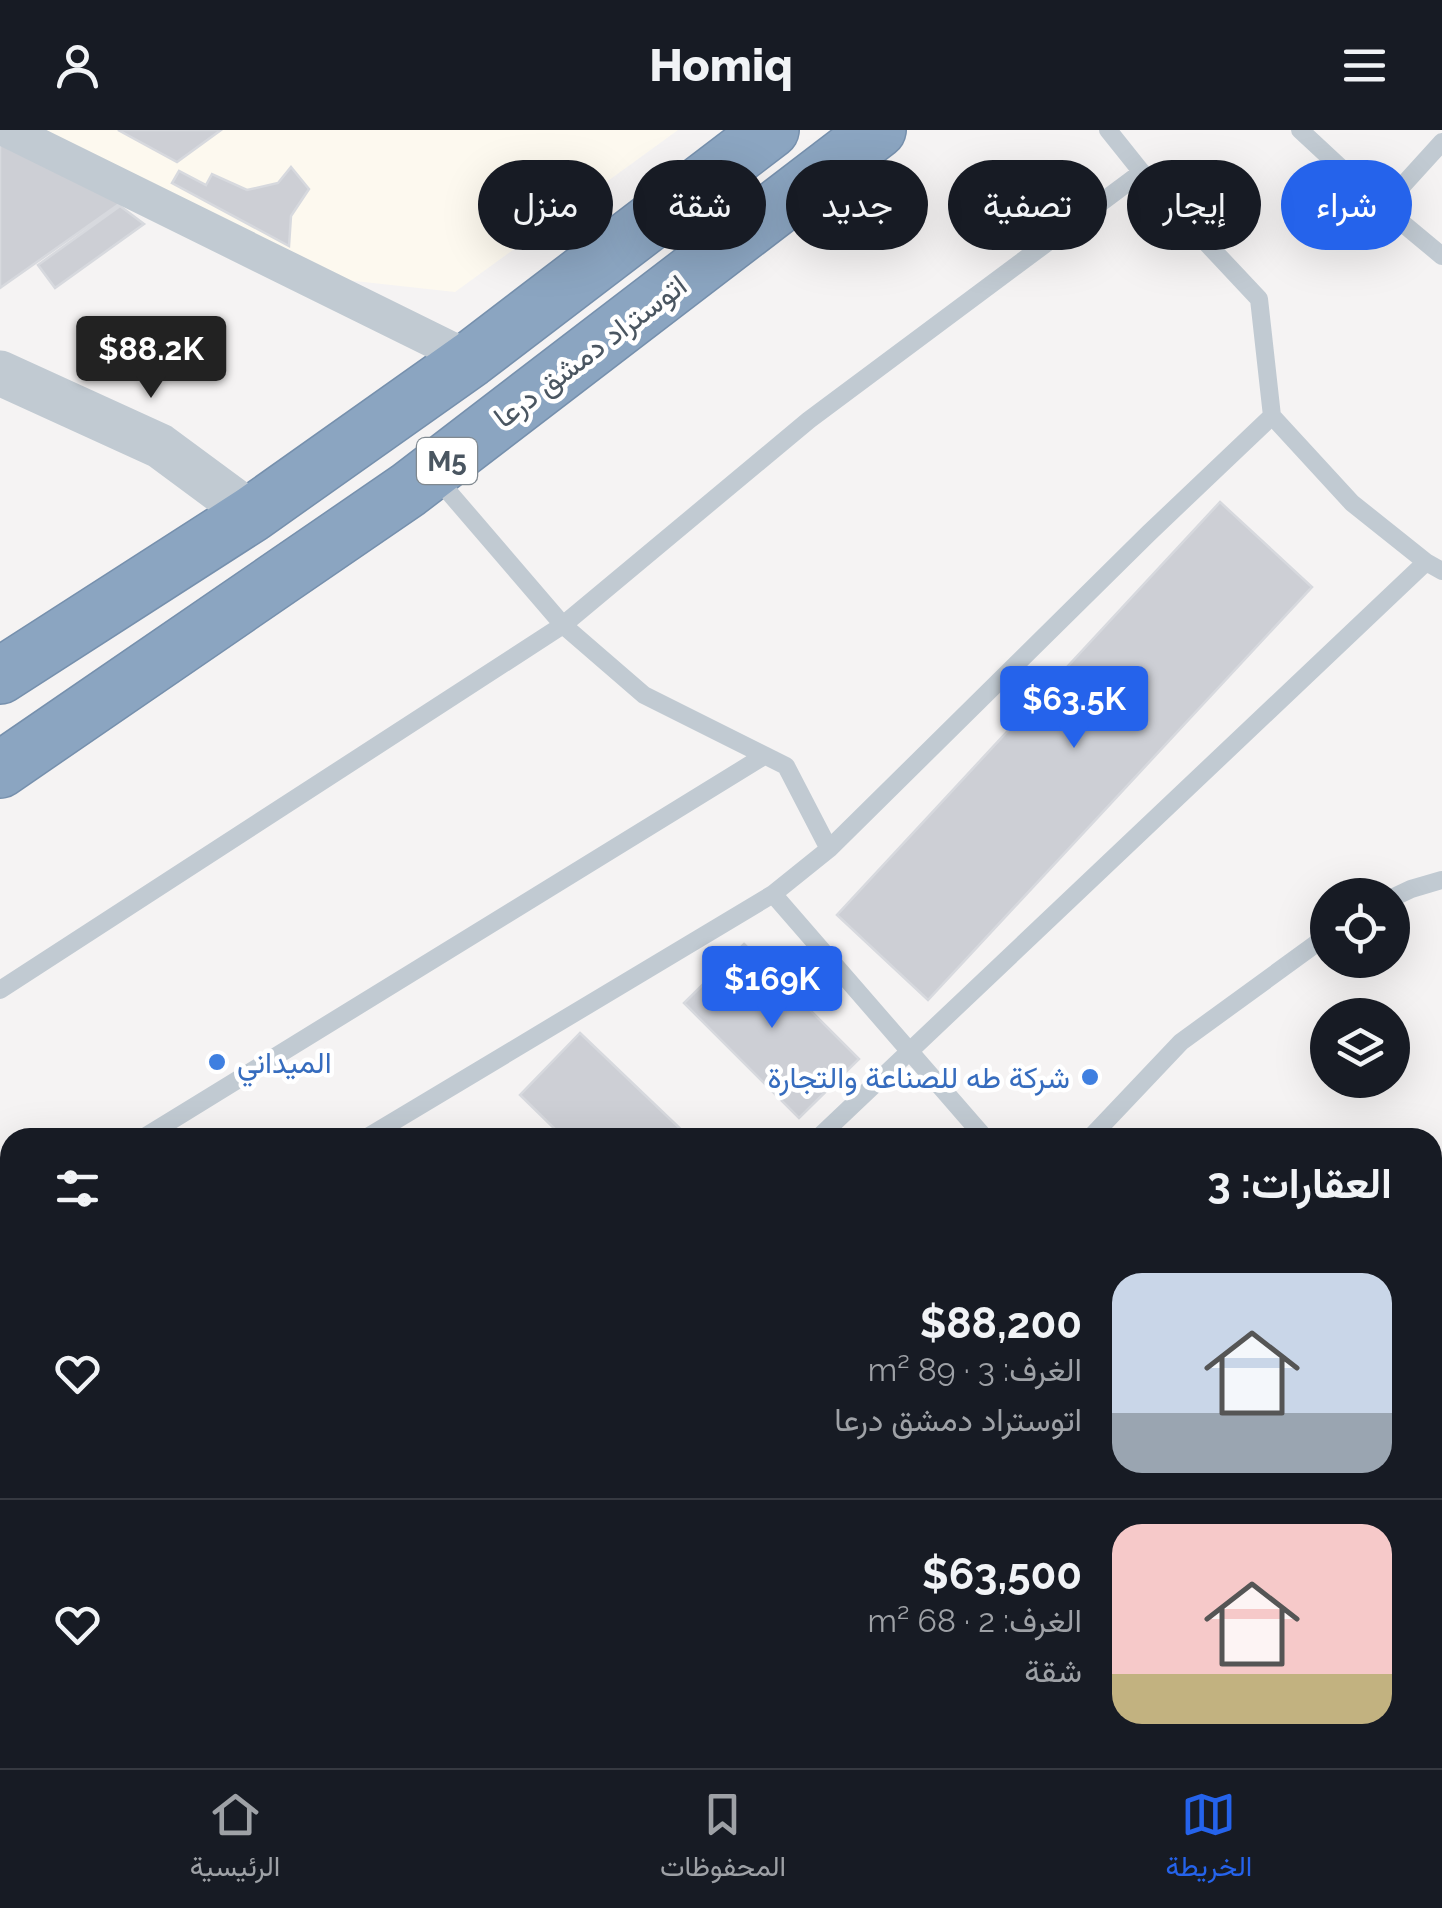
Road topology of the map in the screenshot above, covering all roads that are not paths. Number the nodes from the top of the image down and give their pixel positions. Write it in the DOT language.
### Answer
graph roads {
  1 [pos="7,130"];
  2 [pos="772,130"];
  3 [pos="878,130"];
  4 [pos="1108,130"];
  5 [pos="1300,130"];
  6 [pos="1442,142"];
  7 [pos="1132,160"];
  8 [pos="1333,160"];
  9 [pos="1412,175"];
  10 [pos="1127,183"];
  11 [pos="1412,231"];
  12 [pos="1214,250"];
  13 [pos="1442,256"];
  14 [pos="472,359"];
  15 [pos="0,373"];
  16 [pos="1272,416"];
  17 [pos="432,472"];
  18 [pos="252,514"];
  19 [pos="1434,567"];
  20 [pos="563,624"];
  21 [pos="0,676"];
  22 [pos="764,756"];
  23 [pos="0,770"];
  24 [pos="830,848"];
  25 [pos="1442,880"];
  26 [pos="1410,889"];
  27 [pos="773,894"];
  28 [pos="1310,948"];
  29 [pos="0,990"];
  30 [pos="909,1051"];
  31 [pos="159,1128"];
  32 [pos="383,1128"];
  33 [pos="828,1128"];
  34 [pos="976,1128"];
  35 [pos="1100,1128"];
  1 -- 14 [label="street"];
  2 -- 14 [label="highway, M5"];
  3 -- 17 [label="highway, اتوستراد دمشق درعا / M5"];
  4 -- 7 [label="lane"];
  5 -- 8 [label="lane"];
  6 -- 9 [label="lane"];
  10 -- 20 [label="lane"];
  11 -- 13 [label="lane"];
  12 -- 16 [label="lane"];
  14 -- 18 [label="highway, M5"];
  15 -- 18 [label="street"];
  16 -- 19 [label="lane"];
  16 -- 24 [label="lane"];
  17 -- 20 [label="lane"];
  17 -- 23 [label="highway, اتوستراد دمشق درعا / M5"];
  18 -- 21 [label="highway, M5"];
  19 -- 30 [label="lane"];
  20 -- 22 [label="lane"];
  20 -- 29 [label="lane"];
  22 -- 24 [label="lane"];
  22 -- 31 [label="lane"];
  24 -- 27 [label="lane"];
  25 -- 26 [label="lane"];
  27 -- 30 [label="lane"];
  27 -- 32 [label="lane"];
  28 -- 35 [label="lane"];
  30 -- 33 [label="lane"];
  30 -- 34 [label="lane"];
}
